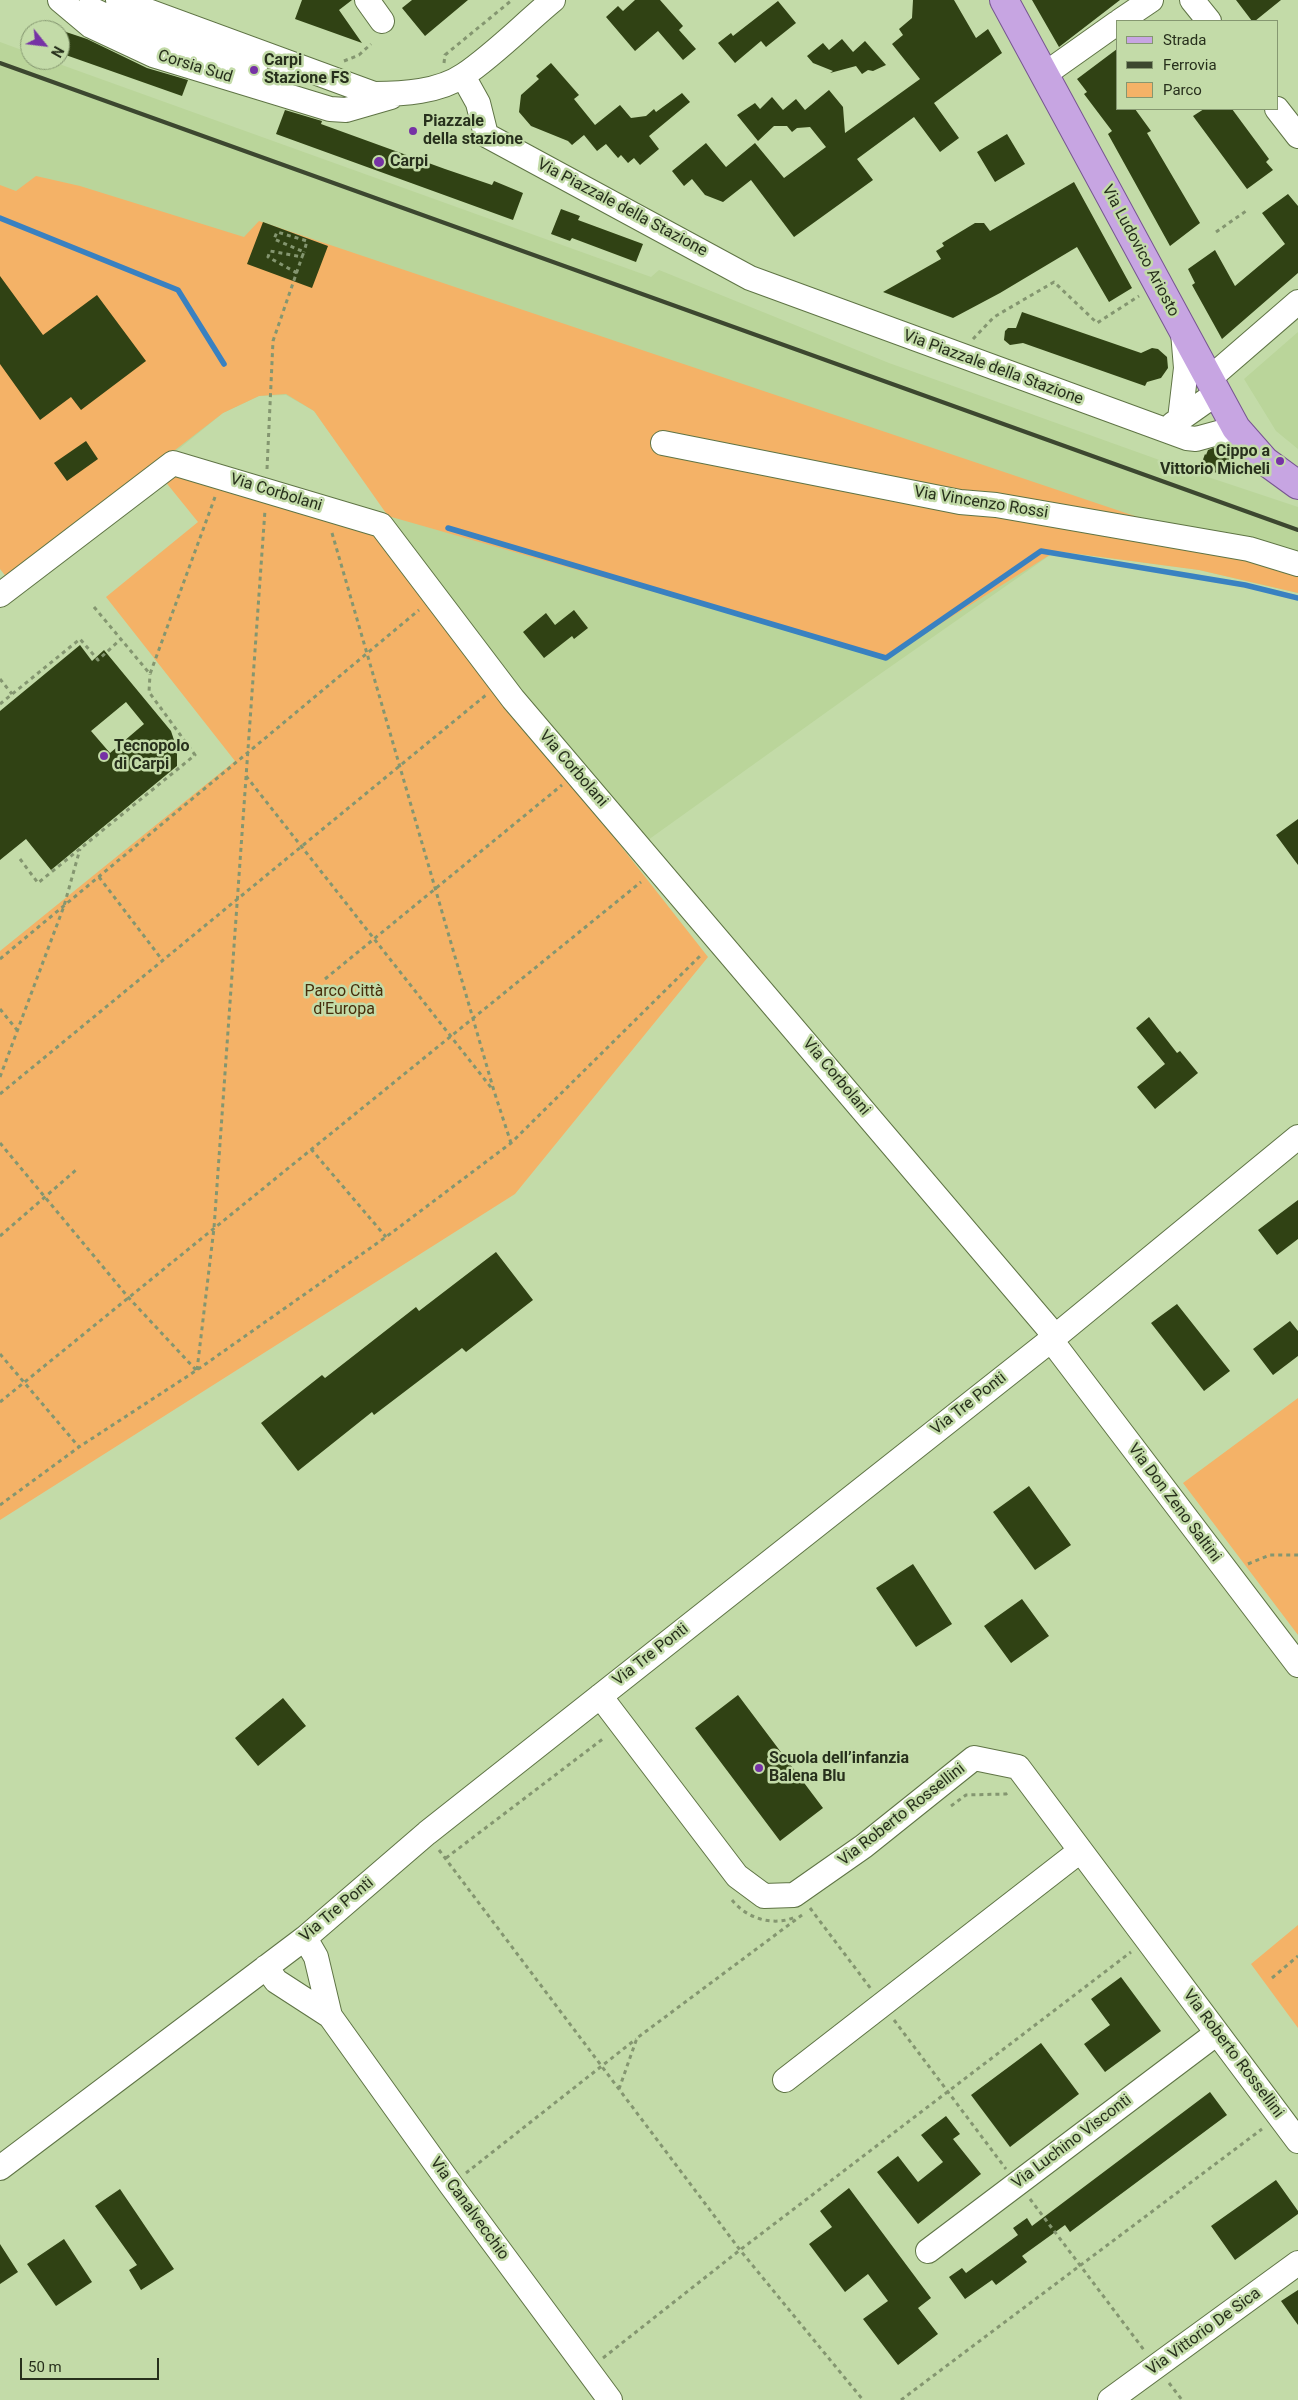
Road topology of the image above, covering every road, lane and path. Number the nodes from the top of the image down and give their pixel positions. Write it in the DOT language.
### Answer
graph roads {
  1 [pos="60,0"];
  2 [pos="78,0"];
  3 [pos="118,0"];
  4 [pos="367,0"];
  5 [pos="512,0"];
  6 [pos="553,0"];
  7 [pos="1004,0"];
  8 [pos="1151,0"];
  9 [pos="1192,0"];
  10 [pos="1121,20"];
  11 [pos="1208,20"];
  12 [pos="382,21"];
  13 [pos="1116,24"];
  14 [pos="371,44"];
  15 [pos="339,62"];
  16 [pos="1045,74"];
  17 [pos="453,81"];
  18 [pos="374,94"];
  19 [pos="400,94"];
  20 [pos="1278,110"];
  21 [pos="1298,136"];
  22 [pos="1246,211"];
  23 [pos="1216,232"];
  24 [pos="304,252"];
  25 [pos="302,257"];
  26 [pos="297,273"];
  27 [pos="1158,284"];
  28 [pos="1298,302"];
  29 [pos="1182,328"];
  30 [pos="956,355"];
  31 [pos="1213,386"];
  32 [pos="1170,424"];
  33 [pos="1236,428"];
  34 [pos="663,443"];
  35 [pos="222,477"];
  36 [pos="1298,485"];
  37 [pos="266,490"];
  38 [pos="325,508"];
  39 [pos="1298,564"];
  40 [pos="0,594"];
  41 [pos="425,605"];
  42 [pos="94,607"];
  43 [pos="122,639"];
  44 [pos="367,653"];
  45 [pos="150,674"];
  46 [pos="0,679"];
  47 [pos="490,692"];
  48 [pos="12,694"];
  49 [pos="0,704"];
  50 [pos="248,753"];
  51 [pos="400,766"];
  52 [pos="246,776"];
  53 [pos="564,784"];
  54 [pos="301,846"];
  55 [pos="80,849"];
  56 [pos="20,859"];
  57 [pos="99,877"];
  58 [pos="645,878"];
  59 [pos="435,889"];
  60 [pos="237,898"];
  61 [pos="64,906"];
  62 [pos="374,939"];
  63 [pos="706,950"];
  64 [pos="0,958"];
  65 [pos="162,961"];
  66 [pos="325,979"];
  67 [pos="0,1009"];
  68 [pos="472,1017"];
  69 [pos="18,1030"];
  70 [pos="449,1036"];
  71 [pos="0,1077"];
  72 [pos="494,1091"];
  73 [pos="0,1094"];
  74 [pos="1298,1137"];
  75 [pos="0,1143"];
  76 [pos="511,1143"];
  77 [pos="311,1149"];
  78 [pos="76,1170"];
  79 [pos="44,1197"];
  80 [pos="214,1228"];
  81 [pos="0,1236"];
  82 [pos="386,1237"];
  83 [pos="128,1297"];
  84 [pos="1053,1338"];
  85 [pos="0,1354"];
  86 [pos="197,1370"];
  87 [pos="24,1383"];
  88 [pos="0,1402"];
  89 [pos="79,1448"];
  90 [pos="0,1505"];
  91 [pos="1298,1556"];
  92 [pos="1228,1573"];
  93 [pos="1298,1666"];
  94 [pos="591,1703"];
  95 [pos="604,1738"];
  96 [pos="610,1745"];
  97 [pos="1027,1779"];
  98 [pos="943,1812"];
  99 [pos="427,1833"];
  100 [pos="1080,1851"];
  101 [pos="446,1858"];
  102 [pos="731,1898"];
  103 [pos="818,1903"];
  104 [pos="804,1913"];
  105 [pos="305,1938"];
  106 [pos="1147,1940"];
  107 [pos="1298,1956"];
  108 [pos="266,1967"];
  109 [pos="1272,1978"];
  110 [pos="330,2016"];
  111 [pos="1217,2033"];
  112 [pos="637,2038"];
  113 [pos="602,2066"];
  114 [pos="785,2080"];
  115 [pos="619,2089"];
  116 [pos="1279,2116"];
  117 [pos="1298,2142"];
  118 [pos="0,2168"];
  119 [pos="451,2185"];
  120 [pos="740,2250"];
  121 [pos="928,2251"];
  122 [pos="1298,2263"];
  123 [pos="1081,2265"];
  124 [pos="1157,2366"];
  125 [pos="588,2370"];
  126 [pos="610,2400"];
  127 [pos="862,2400"];
  128 [pos="901,2400"];
  129 [pos="1110,2400"];
  130 [pos="1182,2400"];
  1 -- 19 [label="street, Corsia Sud"];
  2 -- 18 [label="street"];
  3 -- 18 [label="street"];
  4 -- 12 [label="street"];
  5 -- 17 [label="path"];
  6 -- 17 [label="street"];
  7 -- 16 [label="main road, Via Ludovico Ariosto"];
  8 -- 10 [label="street"];
  9 -- 11 [label="street"];
  13 -- 16 [label="street"];
  14 -- 15 [label="path"];
  16 -- 27 [label="main road, Via Ludovico Ariosto"];
  17 -- 19 [label="street"];
  17 -- 30 [label="street, Via Piazzale della Stazione"];
  18 -- 19 [label="street"];
  20 -- 21 [label="street"];
  22 -- 23 [label="path"];
  24 -- 24 [label="path"];
  24 -- 25 [label="path"];
  25 -- 26 [label="path"];
  25 -- 26 [label="path"];
  26 -- 37 [label="path"];
  27 -- 29 [label="main road, Via Ludovico Ariosto"];
  27 -- 30 [label="path"];
  28 -- 31 [label="street"];
  29 -- 31 [label="main road, Via Ludovico Ariosto"];
  29 -- 32 [label="street"];
  30 -- 32 [label="street, Via Piazzale della Stazione"];
  31 -- 32 [label="street"];
  31 -- 33 [label="main road, Via Ludovico Ariosto"];
  32 -- 33 [label="street, Via Piazzale della Stazione"];
  33 -- 36 [label="main road, Via Ludovico Ariosto"];
  34 -- 39 [label="street, Via Vincenzo Rossi"];
  35 -- 37 [label="street, Via Corbolani"];
  35 -- 40 [label="street, Via Corbolani"];
  35 -- 45 [label="path"];
  37 -- 38 [label="street, Via Corbolani"];
  37 -- 50 [label="path"];
  38 -- 44 [label="path"];
  38 -- 84 [label="street, Via Corbolani"];
  41 -- 44 [label="path"];
  42 -- 43 [label="path"];
  43 -- 45 [label="path"];
  43 -- 48 [label="path"];
  44 -- 50 [label="path"];
  44 -- 51 [label="path"];
  45 -- 55 [label="path"];
  46 -- 48 [label="path"];
  47 -- 51 [label="path"];
  48 -- 49 [label="path"];
  50 -- 52 [label="path"];
  50 -- 57 [label="path"];
  51 -- 54 [label="path"];
  51 -- 59 [label="path"];
  52 -- 54 [label="path"];
  52 -- 60 [label="path"];
  53 -- 59 [label="path"];
  54 -- 60 [label="path"];
  54 -- 62 [label="path"];
  55 -- 56 [label="path"];
  55 -- 61 [label="path"];
  57 -- 61 [label="path"];
  57 -- 65 [label="path"];
  58 -- 68 [label="path"];
  59 -- 62 [label="path"];
  59 -- 68 [label="path"];
  60 -- 65 [label="path"];
  60 -- 80 [label="path"];
  61 -- 64 [label="path"];
  61 -- 69 [label="path"];
  62 -- 66 [label="path"];
  62 -- 70 [label="path"];
  63 -- 76 [label="path"];
  65 -- 73 [label="path"];
  67 -- 69 [label="path"];
  68 -- 70 [label="path"];
  68 -- 72 [label="path"];
  69 -- 71 [label="path"];
  70 -- 72 [label="path"];
  70 -- 77 [label="path"];
  72 -- 76 [label="path"];
  74 -- 84 [label="street, Via Tre Ponti"];
  75 -- 79 [label="path"];
  76 -- 82 [label="path"];
  77 -- 80 [label="path"];
  77 -- 82 [label="path"];
  78 -- 79 [label="path"];
  79 -- 81 [label="path"];
  79 -- 83 [label="path"];
  80 -- 83 [label="path"];
  80 -- 86 [label="path"];
  82 -- 86 [label="path"];
  83 -- 86 [label="path"];
  83 -- 87 [label="path"];
  84 -- 92 [label="street, Via Don Zeno Saltini"];
  84 -- 94 [label="street, Via Tre Ponti"];
  85 -- 87 [label="path"];
  86 -- 89 [label="path"];
  87 -- 88 [label="path"];
  87 -- 89 [label="path"];
  89 -- 90 [label="path"];
  91 -- 92 [label="path"];
  92 -- 93 [label="street, Via Don Zeno Saltini"];
  94 -- 95 [label="path"];
  94 -- 97 [label="street, Via Roberto Rossellini"];
  94 -- 99 [label="street, Via Tre Ponti"];
  95 -- 96 [label="path"];
  95 -- 101 [label="path"];
  97 -- 98 [label="path"];
  97 -- 100 [label="street, Via Roberto Rossellini"];
  99 -- 101 [label="path"];
  99 -- 105 [label="street, Via Tre Ponti"];
  100 -- 106 [label="street, Via Roberto Rossellini"];
  100 -- 114 [label="street"];
  101 -- 113 [label="path"];
  102 -- 104 [label="path"];
  103 -- 104 [label="path"];
  104 -- 112 [label="path"];
  105 -- 108 [label="street, Via Tre Ponti"];
  105 -- 110 [label="street, Via Canalvecchio"];
  106 -- 111 [label="street, Via Roberto Rossellini"];
  106 -- 120 [label="path"];
  107 -- 109 [label="path"];
  108 -- 110 [label="street, Via Canalvecchio"];
  108 -- 118 [label="street, Via Tre Ponti"];
  110 -- 119 [label="street, Via Canalvecchio"];
  111 -- 116 [label="street, Via Roberto Rossellini"];
  111 -- 121 [label="street, Via Luchino Visconti"];
  112 -- 113 [label="path"];
  112 -- 115 [label="path"];
  113 -- 115 [label="path"];
  113 -- 119 [label="path"];
  115 -- 120 [label="path"];
  116 -- 117 [label="street, Via Roberto Rossellini"];
  116 -- 123 [label="path"];
  119 -- 125 [label="street, Via Canalvecchio"];
  120 -- 125 [label="path"];
  120 -- 127 [label="path"];
  122 -- 124 [label="street, Via Vittorio De Sica"];
  123 -- 124 [label="path"];
  123 -- 128 [label="path"];
  124 -- 129 [label="street, Via Vittorio De Sica"];
  124 -- 130 [label="path"];
  125 -- 126 [label="street, Via Canalvecchio"];
}
